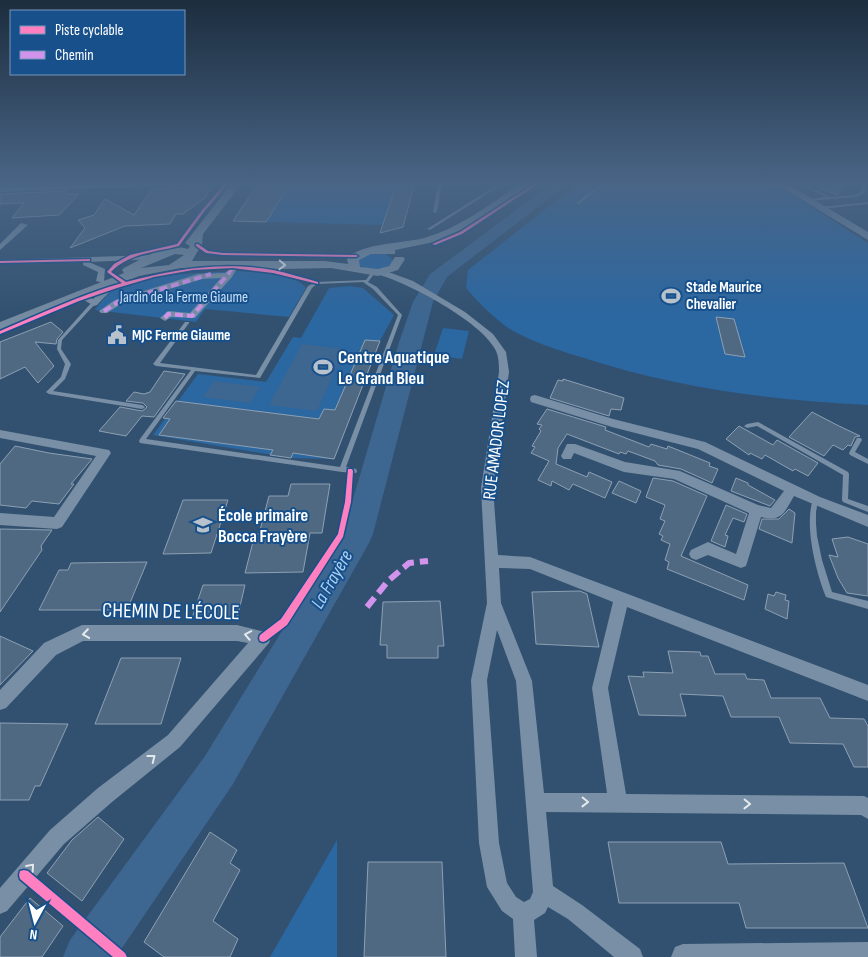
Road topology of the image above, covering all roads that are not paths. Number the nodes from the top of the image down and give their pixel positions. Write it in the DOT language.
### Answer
graph roads {
  1 [pos="22,227"];
  2 [pos="208,227"];
  3 [pos="433,227"];
  4 [pos="461,227"];
  5 [pos="471,227"];
  6 [pos="853,227"];
  7 [pos="429,229"];
  8 [pos="866,234"];
  9 [pos="2,244"];
  10 [pos="379,250"];
  11 [pos="178,251"];
  12 [pos="191,251"];
  13 [pos="152,257"];
  14 [pos="355,262"];
  15 [pos="398,262"];
  16 [pos="86,263"];
  17 [pos="0,264"];
  18 [pos="138,267"];
  19 [pos="373,276"];
  20 [pos="103,282"];
  21 [pos="411,282"];
  22 [pos="78,294"];
  23 [pos="94,303"];
  24 [pos="104,311"];
  25 [pos="164,318"];
  26 [pos="0,322"];
  27 [pos="187,323"];
  28 [pos="0,327"];
  29 [pos="194,369"];
  30 [pos="535,399"];
  31 [pos="142,406"];
  32 [pos="748,426"];
  33 [pos="0,434"];
  34 [pos="859,440"];
  35 [pos="567,456"];
  36 [pos="868,462"];
  37 [pos="342,470"];
  38 [pos="354,470"];
  39 [pos="791,490"];
  40 [pos="815,501"];
  41 [pos="868,509"];
  42 [pos="756,510"];
  43 [pos="0,519"];
  44 [pos="868,521"];
  45 [pos="696,554"];
  46 [pos="492,561"];
  47 [pos="622,597"];
  48 [pos="494,603"];
  49 [pos="868,604"];
  50 [pos="868,693"];
  51 [pos="0,702"];
  52 [pos="536,802"];
  53 [pos="618,803"];
  54 [pos="868,810"];
  55 [pos="543,892"];
  56 [pos="0,904"];
  57 [pos="523,914"];
  58 [pos="868,953"];
  59 [pos="526,957"];
  60 [pos="632,957"];
  61 [pos="682,957"];
  1 -- 9 [label="street"];
  2 -- 12 [label="main road"];
  3 -- 7 [label="lane"];
  4 -- 10 [label="main road"];
  5 -- 15 [label="main road"];
  6 -- 8 [label="main road"];
  10 -- 14 [label="main road"];
  10 -- 15 [label="main road"];
  11 -- 12 [label="main road"];
  11 -- 12 [label="main road"];
  11 -- 13 [label="main road"];
  12 -- 14 [label="main road"];
  12 -- 14 [label="main road, one-way"];
  12 -- 18 [label="main road"];
  13 -- 17 [label="street"];
  13 -- 18 [label="main road"];
  14 -- 19 [label="main road"];
  15 -- 19 [label="main road"];
  15 -- 21 [label="street"];
  16 -- 17 [label="street"];
  16 -- 18 [label="street"];
  16 -- 20 [label="street"];
  18 -- 20 [label="main road"];
  19 -- 21 [label="street"];
  19 -- 29 [label="lane"];
  19 -- 37 [label="lane"];
  20 -- 22 [label="main road"];
  20 -- 23 [label="street"];
  20 -- 26 [label="main road"];
  21 -- 46 [label="street, RUE AMADOR LOPEZ"];
  22 -- 23 [label="street"];
  22 -- 28 [label="main road"];
  23 -- 31 [label="lane"];
  24 -- 25 [label="street"];
  27 -- 29 [label="lane"];
  29 -- 37 [label="lane"];
  30 -- 39 [label="street"];
  32 -- 41 [label="lane"];
  33 -- 43 [label="street"];
  34 -- 36 [label="lane"];
  35 -- 42 [label="street"];
  37 -- 38 [label="lane"];
  39 -- 40 [label="street"];
  39 -- 42 [label="street"];
  40 -- 44 [label="street"];
  40 -- 49 [label="lane"];
  42 -- 45 [label="street"];
  46 -- 47 [label="street"];
  46 -- 48 [label="street, RUE AMADOR LOPEZ"];
  47 -- 50 [label="street"];
  47 -- 53 [label="street"];
  48 -- 52 [label="street, RUE AMADOR LOPEZ"];
  48 -- 57 [label="street, RUE AMADOR LOPEZ"];
  56 -- 51 [label="street, CHEMIN DE L'ÉCOLE, one-way"];
  52 -- 53 [label="street, one-way"];
  52 -- 55 [label="street, RUE AMADOR LOPEZ"];
  53 -- 54 [label="street, one-way"];
  55 -- 57 [label="street"];
  55 -- 60 [label="street"];
  57 -- 59 [label="street"];
  58 -- 61 [label="street"];
}
